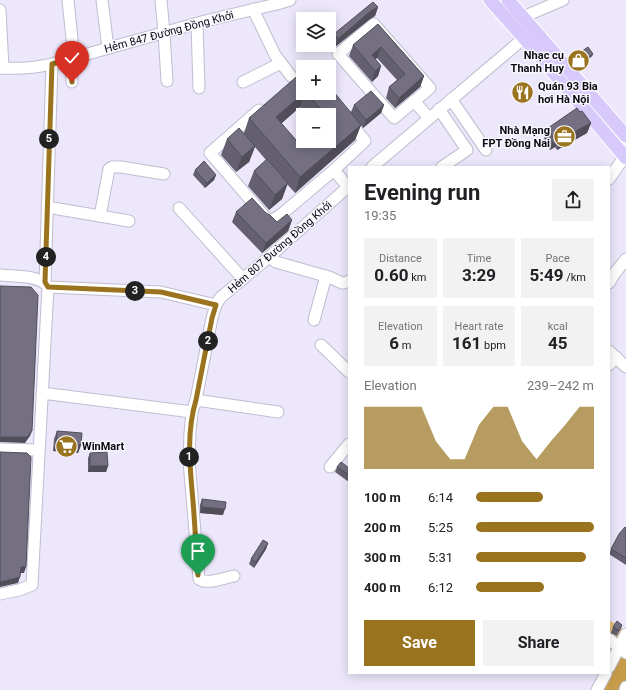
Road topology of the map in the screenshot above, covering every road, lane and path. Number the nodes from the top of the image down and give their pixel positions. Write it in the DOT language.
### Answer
graph roads {
  1 [pos="68,0"];
  2 [pos="102,0"];
  3 [pos="161,0"];
  4 [pos="290,0"];
  5 [pos="490,0"];
  6 [pos="508,0"];
  7 [pos="563,0"];
  8 [pos="276,2"];
  9 [pos="253,9"];
  10 [pos="0,10"];
  11 [pos="523,17"];
  12 [pos="197,24"];
  13 [pos="164,33"];
  14 [pos="530,34"];
  15 [pos="108,48"];
  16 [pos="72,59"];
  17 [pos="52,64"];
  18 [pos="281,64"];
  19 [pos="1,68"];
  20 [pos="291,76"];
  21 [pos="296,79"];
  22 [pos="167,81"];
  23 [pos="72,82"];
  24 [pos="243,82"];
  25 [pos="199,88"];
  26 [pos="286,88"];
  27 [pos="451,100"];
  28 [pos="414,101"];
  29 [pos="268,103"];
  30 [pos="439,109"];
  31 [pos="340,111"];
  32 [pos="429,118"];
  33 [pos="626,136"];
  34 [pos="486,150"];
  35 [pos="625,157"];
  36 [pos="373,166"];
  37 [pos="443,166"];
  38 [pos="334,170"];
  39 [pos="164,174"];
  40 [pos="610,178"];
  41 [pos="348,186"];
  42 [pos="348,188"];
  43 [pos="47,207"];
  44 [pos="179,208"];
  45 [pos="282,213"];
  46 [pos="100,216"];
  47 [pos="129,221"];
  48 [pos="298,232"];
  49 [pos="269,257"];
  50 [pos="626,259"];
  51 [pos="0,275"];
  52 [pos="326,276"];
  53 [pos="243,279"];
  54 [pos="348,281"];
  55 [pos="610,281"];
  56 [pos="47,285"];
  57 [pos="216,305"];
  58 [pos="314,320"];
  59 [pos="321,345"];
  60 [pos="611,358"];
  61 [pos="626,367"];
  62 [pos="348,371"];
  63 [pos="42,393"];
  64 [pos="196,400"];
  65 [pos="192,412"];
  66 [pos="278,412"];
  67 [pos="348,445"];
  68 [pos="0,449"];
  69 [pos="39,450"];
  70 [pos="330,467"];
  71 [pos="234,576"];
  72 [pos="0,594"];
  73 [pos="626,634"];
  74 [pos="610,640"];
  75 [pos="622,650"];
  76 [pos="610,666"];
  77 [pos="605,674"];
  78 [pos="626,687"];
  79 [pos="597,690"];
  80 [pos="625,690"];
  1 -- 16 [label="street"];
  2 -- 15 [label="street"];
  3 -- 13 [label="street"];
  4 -- 8 [label="street, Hẻm 847 Đường Đồng Khởi"];
  5 -- 14 [label="main road"];
  6 -- 11 [label="main road"];
  7 -- 11 [label="street"];
  8 -- 9 [label="street, Hẻm 847 Đường Đồng Khởi"];
  9 -- 12 [label="street, Hẻm 847 Đường Đồng Khởi"];
  9 -- 18 [label="street"];
  10 -- 19 [label="street"];
  11 -- 14 [label="main road"];
  12 -- 13 [label="street, Hẻm 847 Đường Đồng Khởi"];
  12 -- 25 [label="street"];
  13 -- 15 [label="street, Hẻm 847 Đường Đồng Khởi"];
  13 -- 22 [label="street"];
  14 -- 27 [label="street"];
  14 -- 33 [label="main road"];
  14 -- 35 [label="main road"];
  15 -- 16 [label="street, Hẻm 847 Đường Đồng Khởi"];
  16 -- 17 [label="street, Hẻm 847 Đường Đồng Khởi"];
  16 -- 23 [label="street"];
  17 -- 19 [label="street, Hẻm 847 Đường Đồng Khởi"];
  17 -- 43 [label="street"];
  18 -- 20 [label="street"];
  18 -- 24 [label="street"];
  21 -- 26 [label="street"];
  27 -- 30 [label="street"];
  27 -- 34 [label="street"];
  28 -- 28 [label="street"];
  28 -- 32 [label="street"];
  29 -- 45 [label="street"];
  30 -- 32 [label="street"];
  30 -- 37 [label="street"];
  31 -- 38 [label="street"];
  32 -- 36 [label="street"];
  35 -- 40 [label="street"];
  38 -- 41 [label="street"];
  38 -- 45 [label="street"];
  39 -- 46 [label="street"];
  42 -- 48 [label="street, Hẻm 807 Đường Đồng Khởi"];
  43 -- 46 [label="street"];
  43 -- 56 [label="street"];
  44 -- 53 [label="street"];
  45 -- 48 [label="street"];
  46 -- 47 [label="street"];
  48 -- 49 [label="street, Hẻm 807 Đường Đồng Khởi"];
  49 -- 52 [label="street"];
  49 -- 53 [label="street, Hẻm 807 Đường Đồng Khởi"];
  50 -- 55 [label="street"];
  51 -- 56 [label="street"];
  52 -- 54 [label="street"];
  52 -- 58 [label="street"];
  53 -- 57 [label="street, Hẻm 807 Đường Đồng Khởi"];
  56 -- 57 [label="street"];
  56 -- 63 [label="street"];
  57 -- 64 [label="street"];
  59 -- 62 [label="street"];
  60 -- 61 [label="street"];
  63 -- 65 [label="street"];
  63 -- 69 [label="street"];
  64 -- 65 [label="street"];
  64 -- 66 [label="street"];
  65 -- 71 [label="street"];
  67 -- 70 [label="street"];
  68 -- 69 [label="street"];
  69 -- 72 [label="street"];
  73 -- 75 [label="street"];
  74 -- 75 [label="street"];
  75 -- 76 [label="street"];
  77 -- 79 [label="street"];
  78 -- 80 [label="street"];
}
